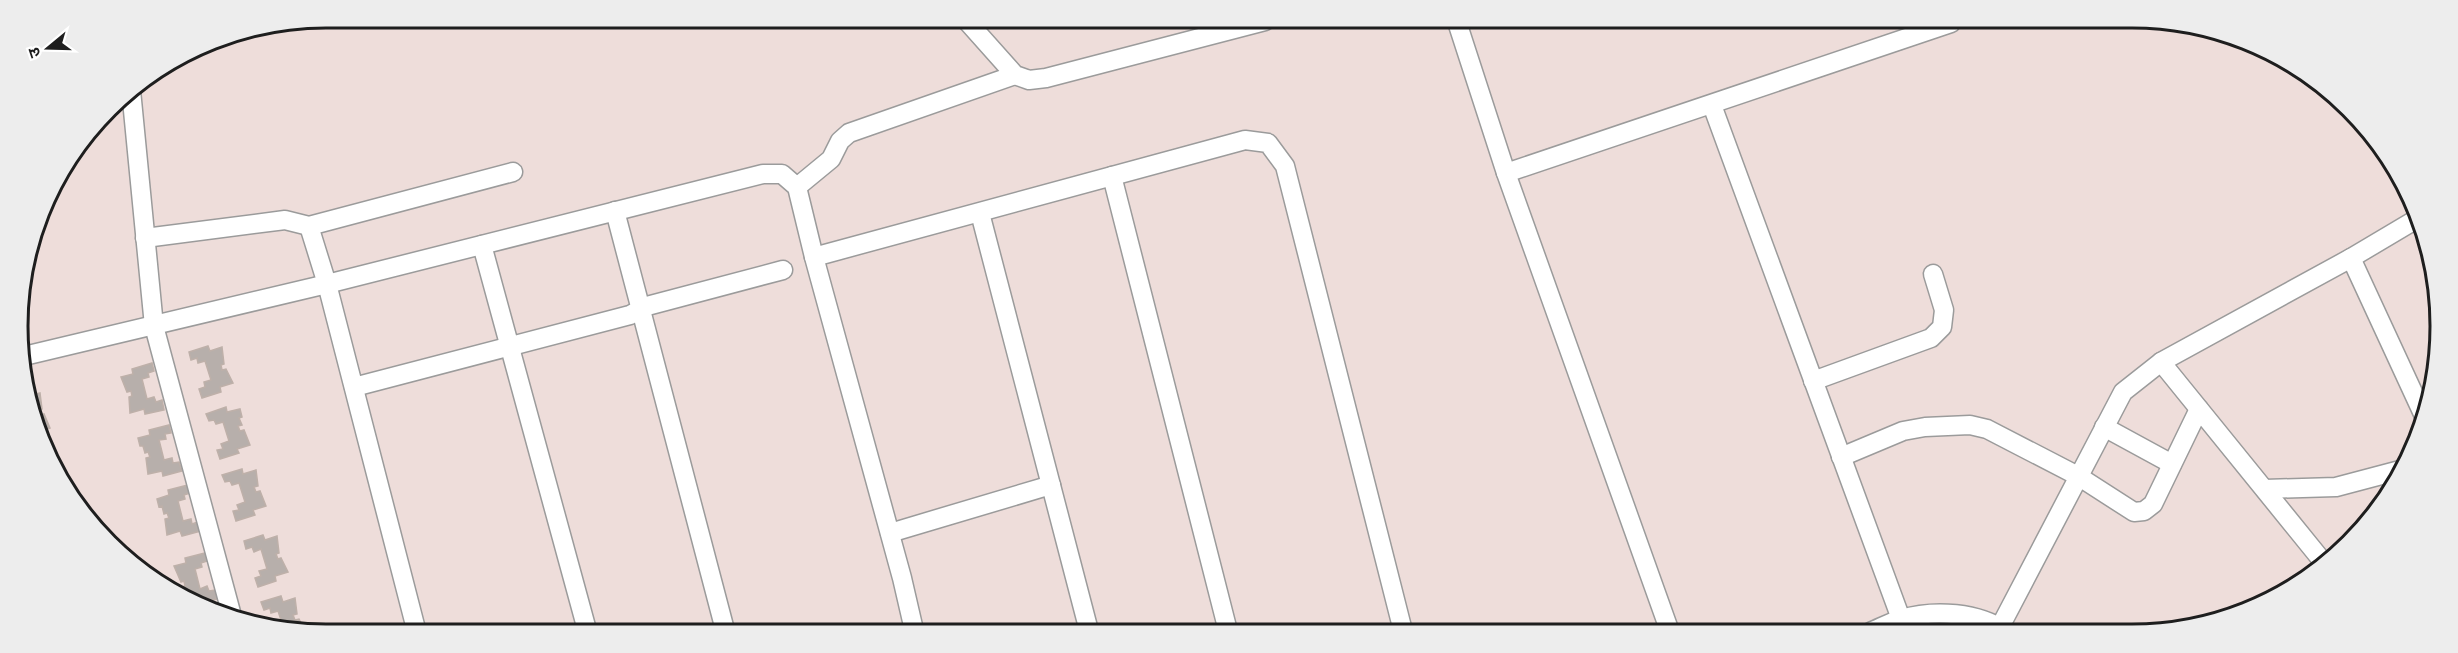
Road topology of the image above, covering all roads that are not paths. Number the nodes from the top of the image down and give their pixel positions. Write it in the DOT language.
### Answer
graph roads {
  1 [pos="973,28"];
  2 [pos="1238,28"];
  3 [pos="1458,28"];
  4 [pos="1936,28"];
  5 [pos="1015,75"];
  6 [pos="132,100"];
  7 [pos="1712,105"];
  8 [pos="513,172"];
  9 [pos="1506,173"];
  10 [pos="1112,176"];
  11 [pos="797,187"];
  12 [pos="615,211"];
  13 [pos="980,213"];
  14 [pos="2411,222"];
  15 [pos="309,226"];
  16 [pos="146,238"];
  17 [pos="482,245"];
  18 [pos="814,257"];
  19 [pos="2351,258"];
  20 [pos="783,270"];
  21 [pos="1933,274"];
  22 [pos="327,284"];
  23 [pos="641,310"];
  24 [pos="154,326"];
  25 [pos="510,346"];
  26 [pos="30,355"];
  27 [pos="2161,362"];
  28 [pos="1813,381"];
  29 [pos="354,387"];
  30 [pos="2419,405"];
  31 [pos="2199,409"];
  32 [pos="2104,427"];
  33 [pos="1841,457"];
  34 [pos="2172,464"];
  35 [pos="2392,472"];
  36 [pos="2078,476"];
  37 [pos="1051,484"];
  38 [pos="2265,489"];
  39 [pos="890,533"];
  40 [pos="2320,558"];
  41 [pos="230,609"];
  42 [pos="1901,619"];
  43 [pos="415,624"];
  44 [pos="585,624"];
  45 [pos="723,624"];
  46 [pos="913,624"];
  47 [pos="1087,624"];
  48 [pos="1226,624"];
  49 [pos="1401,624"];
  50 [pos="1667,624"];
  51 [pos="1889,624"];
  52 [pos="1989,624"];
  53 [pos="2007,624"];
  1 -- 5 [label="street"];
  2 -- 5 [label="street"];
  3 -- 9 [label="street"];
  4 -- 7 [label="street"];
  5 -- 11 [label="street"];
  6 -- 16 [label="street"];
  7 -- 9 [label="street"];
  7 -- 28 [label="street"];
  8 -- 15 [label="street"];
  9 -- 50 [label="street"];
  10 -- 13 [label="street"];
  10 -- 48 [label="street"];
  10 -- 49 [label="street"];
  11 -- 12 [label="street"];
  11 -- 18 [label="street"];
  12 -- 17 [label="street"];
  12 -- 23 [label="street"];
  13 -- 18 [label="street"];
  13 -- 37 [label="street"];
  14 -- 19 [label="street"];
  15 -- 16 [label="street"];
  15 -- 22 [label="street"];
  16 -- 24 [label="street"];
  17 -- 22 [label="street"];
  17 -- 25 [label="street"];
  18 -- 39 [label="street"];
  19 -- 27 [label="street"];
  19 -- 30 [label="street"];
  20 -- 23 [label="street"];
  21 -- 28 [label="street"];
  22 -- 24 [label="street"];
  22 -- 29 [label="street"];
  23 -- 25 [label="street"];
  23 -- 45 [label="street"];
  24 -- 26 [label="street"];
  24 -- 41 [label="street"];
  25 -- 29 [label="street"];
  25 -- 44 [label="street"];
  27 -- 31 [label="street"];
  27 -- 32 [label="street"];
  28 -- 33 [label="street"];
  29 -- 43 [label="street"];
  31 -- 34 [label="street"];
  31 -- 38 [label="street"];
  32 -- 34 [label="street"];
  32 -- 36 [label="street"];
  33 -- 36 [label="street"];
  33 -- 42 [label="street"];
  34 -- 36 [label="street"];
  35 -- 38 [label="street"];
  36 -- 53 [label="street"];
  37 -- 39 [label="street"];
  37 -- 47 [label="street"];
  38 -- 40 [label="street"];
  39 -- 46 [label="street"];
  42 -- 51 [label="street"];
  42 -- 52 [label="street"];
}
